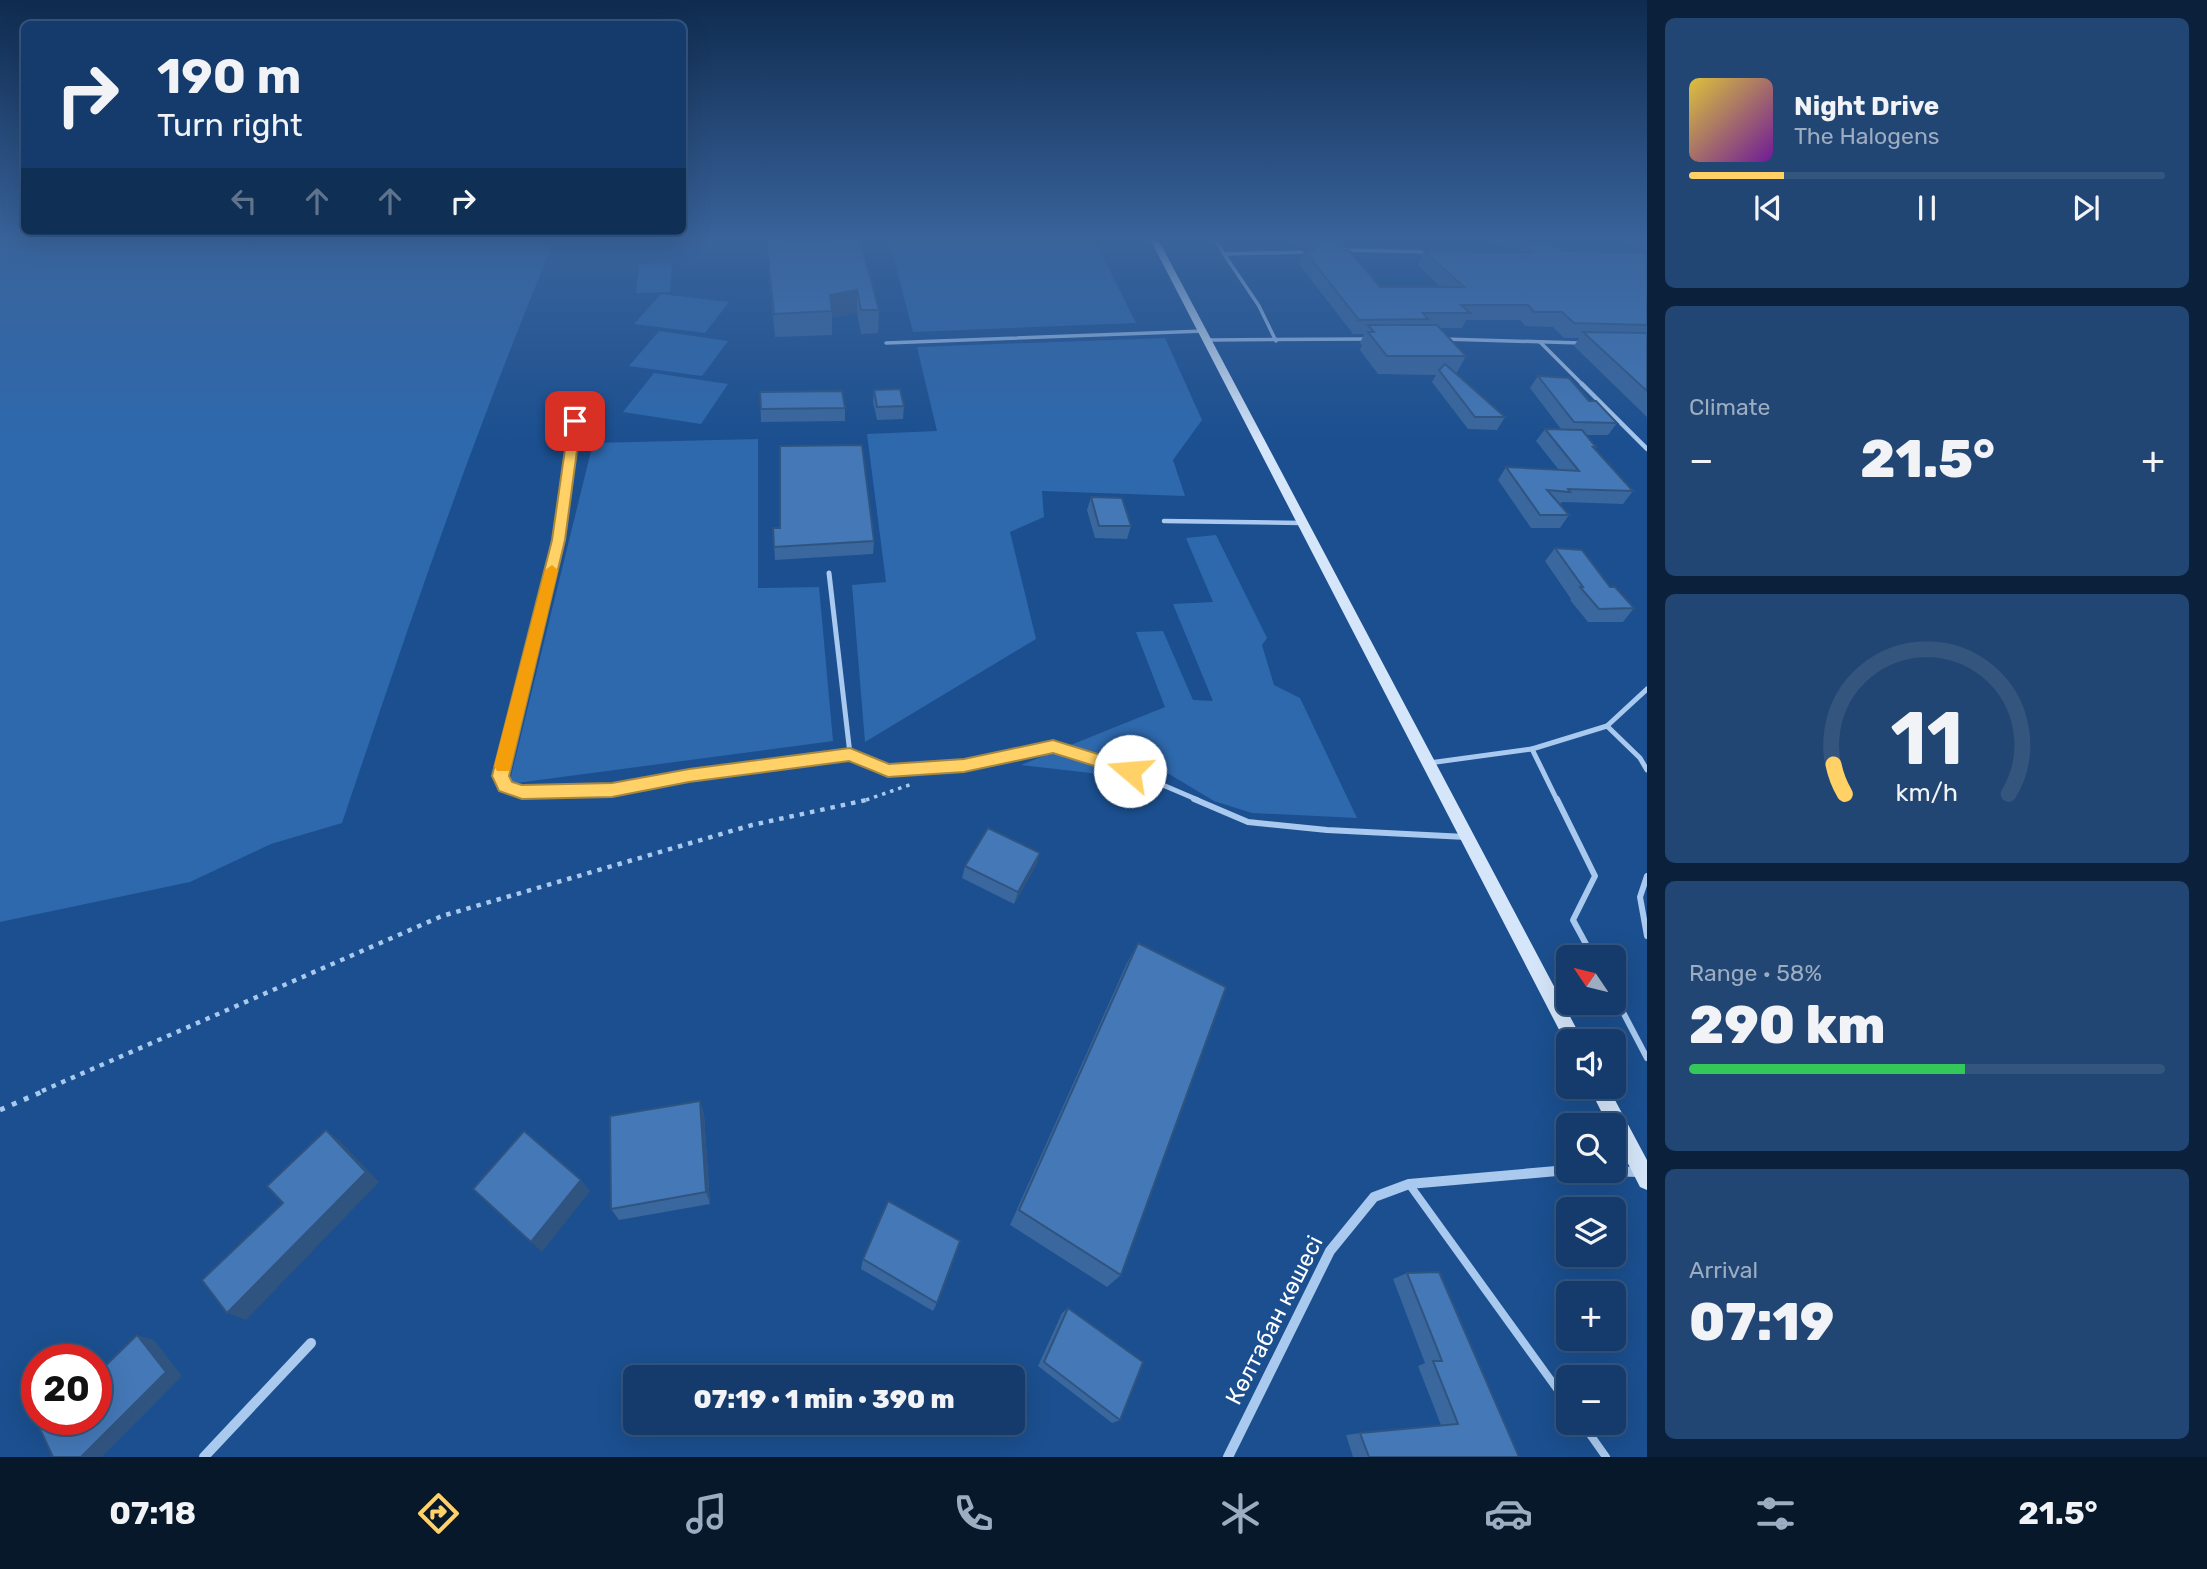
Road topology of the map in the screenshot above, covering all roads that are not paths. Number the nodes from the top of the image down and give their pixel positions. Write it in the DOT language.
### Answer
graph roads {
  1 [pos="1190,307"];
  2 [pos="1259,307"];
  3 [pos="1206,336"];
  4 [pos="1372,339"];
  5 [pos="1438,339"];
  6 [pos="1276,341"];
  7 [pos="1540,342"];
  8 [pos="886,343"];
  9 [pos="1593,343"];
  10 [pos="578,405"];
  11 [pos="1647,449"];
  12 [pos="1164,521"];
  13 [pos="1304,523"];
  14 [pos="829,573"];
  15 [pos="1647,689"];
  16 [pos="1607,726"];
  17 [pos="1532,748"];
  18 [pos="850,754"];
  19 [pos="1429,763"];
  20 [pos="1647,770"];
  21 [pos="1467,837"];
  22 [pos="1647,876"];
  23 [pos="1647,936"];
  24 [pos="1587,945"];
  25 [pos="1624,1015"];
  26 [pos="1568,1029"];
  27 [pos="1647,1058"];
  28 [pos="1604,1099"];
  29 [pos="1556,1171"];
  30 [pos="1626,1174"];
  31 [pos="1645,1176"];
  32 [pos="1409,1184"];
  33 [pos="311,1343"];
  34 [pos="1556,1387"];
  35 [pos="1590,1435"];
  36 [pos="204,1457"];
  37 [pos="1228,1457"];
  38 [pos="1606,1457"];
  1 -- 3 [label="main road"];
  2 -- 6 [label="lane"];
  3 -- 6 [label="lane"];
  3 -- 8 [label="lane"];
  3 -- 13 [label="main road"];
  4 -- 6 [label="lane"];
  5 -- 7 [label="lane"];
  7 -- 9 [label="lane"];
  7 -- 11 [label="lane"];
  10 -- 18 [label="lane"];
  12 -- 13 [label="lane"];
  13 -- 19 [label="main road"];
  14 -- 18 [label="lane"];
  15 -- 16 [label="lane"];
  16 -- 17 [label="lane"];
  16 -- 20 [label="lane"];
  17 -- 19 [label="lane"];
  17 -- 24 [label="lane"];
  18 -- 21 [label="lane"];
  19 -- 21 [label="main road"];
  21 -- 26 [label="main road"];
  22 -- 23 [label="lane"];
  25 -- 27 [label="lane"];
  28 -- 31 [label="main road"];
  29 -- 32 [label="street, Көлтабан көшесі"];
  30 -- 31 [label="street"];
  32 -- 34 [label="lane"];
  32 -- 37 [label="street, Көлтабан көшесі"];
  33 -- 36 [label="street"];
  35 -- 38 [label="lane"];
}
